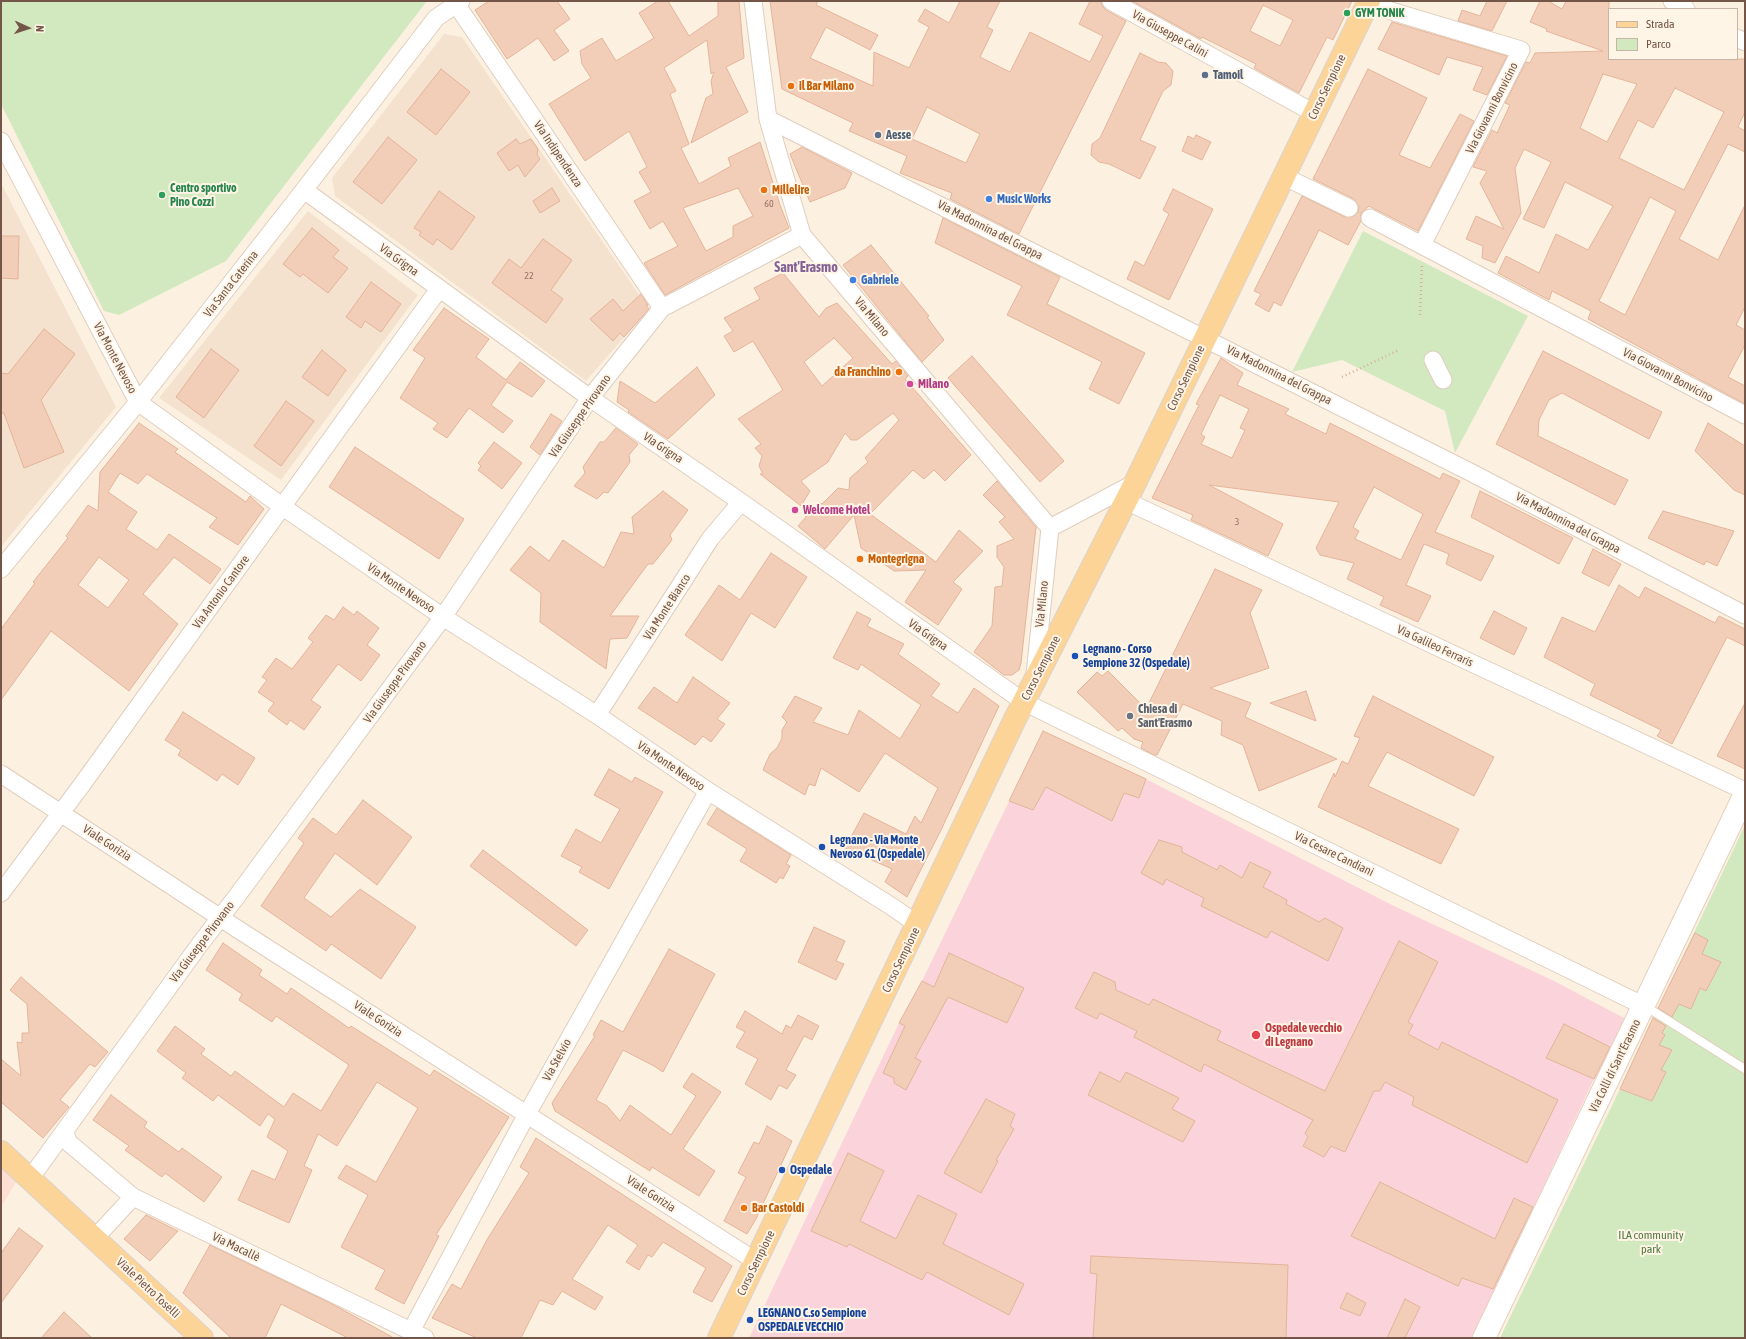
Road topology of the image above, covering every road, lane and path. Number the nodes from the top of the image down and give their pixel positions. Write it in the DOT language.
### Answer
graph roads {
  1 [pos="753,1"];
  2 [pos="1111,1"];
  3 [pos="1672,1"];
  4 [pos="457,2"];
  5 [pos="1368,2"];
  6 [pos="1684,8"];
  7 [pos="1314,113"];
  8 [pos="768,119"];
  9 [pos="1,141"];
  10 [pos="1283,176"];
  11 [pos="304,190"];
  12 [pos="1349,208"];
  13 [pos="1370,218"];
  14 [pos="802,235"];
  15 [pos="1422,244"];
  16 [pos="439,289"];
  17 [pos="662,308"];
  18 [pos="1420,315"];
  19 [pos="1205,337"];
  20 [pos="1399,350"];
  21 [pos="1433,360"];
  22 [pos="1342,377"];
  23 [pos="1442,380"];
  24 [pos="590,398"];
  25 [pos="138,402"];
  26 [pos="1745,415"];
  27 [pos="1131,492"];
  28 [pos="741,502"];
  29 [pos="283,507"];
  30 [pos="1050,528"];
  31 [pos="1,569"];
  32 [pos="1745,615"];
  33 [pos="443,617"];
  34 [pos="1035,681"];
  35 [pos="1024,702"];
  36 [pos="597,715"];
  37 [pos="1,774"];
  38 [pos="708,791"];
  39 [pos="1745,791"];
  40 [pos="1745,794"];
  41 [pos="61,813"];
  42 [pos="1,893"];
  43 [pos="220,917"];
  44 [pos="918,925"];
  45 [pos="1644,1006"];
  46 [pos="1745,1068"];
  47 [pos="527,1114"];
  48 [pos="65,1132"];
  49 [pos="1,1152"];
  50 [pos="29,1180"];
  51 [pos="133,1198"];
  52 [pos="94,1238"];
  53 [pos="757,1262"];
  54 [pos="418,1334"];
  55 [pos="202,1338"];
  56 [pos="719,1338"];
  57 [pos="1484,1338"];
  1 -- 8 [label="street, Via Milano"];
  2 -- 7 [label="street, Via Giuseppe Calini"];
  3 -- 6 [label="street"];
  4 -- 11 [label="street, Via Santa Caterina"];
  4 -- 17 [label="street, Via Indipendenza"];
  5 -- 7 [label="main road, Corso Sempione"];
  5 -- 15 [label="street, Via Giovanni Bonvicino"];
  7 -- 10 [label="main road, Corso Sempione"];
  8 -- 14 [label="street, Via Milano"];
  8 -- 19 [label="street, Via Madonnina del Grappa"];
  9 -- 25 [label="street, Via Monte Nevoso"];
  10 -- 12 [label="street"];
  10 -- 19 [label="main road, Corso Sempione"];
  11 -- 16 [label="street, Via Grigna"];
  11 -- 25 [label="street, Via Santa Caterina"];
  13 -- 15 [label="street, Via Giovanni Bonvicino"];
  14 -- 17 [label="street, Via Giuseppe Pirovano"];
  14 -- 30 [label="street, Via Milano"];
  15 -- 18 [label="path"];
  15 -- 26 [label="street, Via Giovanni Bonvicino"];
  16 -- 24 [label="street, Via Grigna"];
  16 -- 29 [label="street, Via Antonio Cantore"];
  17 -- 24 [label="street, Via Giuseppe Pirovano"];
  19 -- 27 [label="main road, Corso Sempione"];
  19 -- 32 [label="street, Via Madonnina del Grappa"];
  20 -- 22 [label="path"];
  21 -- 23 [label="street"];
  24 -- 28 [label="street, Via Grigna"];
  24 -- 33 [label="street, Via Giuseppe Pirovano"];
  25 -- 29 [label="street, Via Monte Nevoso"];
  25 -- 31 [label="street, Via Santa Caterina"];
  27 -- 30 [label="street"];
  27 -- 34 [label="main road, Corso Sempione"];
  27 -- 39 [label="street, Via Galileo Ferraris"];
  28 -- 35 [label="street, Via Grigna"];
  28 -- 36 [label="street, Via Monte Bianco"];
  29 -- 33 [label="street, Via Monte Nevoso"];
  29 -- 41 [label="street, Via Antonio Cantore"];
  30 -- 34 [label="street, Via Milano"];
  33 -- 36 [label="street, Via Monte Nevoso"];
  33 -- 43 [label="street, Via Giuseppe Pirovano"];
  34 -- 35 [label="main road, Corso Sempione"];
  35 -- 44 [label="main road, Corso Sempione"];
  35 -- 45 [label="street, Via Cesare Candiani"];
  36 -- 38 [label="street, Via Monte Nevoso"];
  37 -- 41 [label="street, Viale Gorizia"];
  38 -- 44 [label="street, Via Monte Nevoso"];
  38 -- 47 [label="street, Via Stelvio"];
  40 -- 45 [label="street, Via Colli di Sant'Erasmo"];
  41 -- 42 [label="street, Via Antonio Cantore"];
  41 -- 43 [label="street, Viale Gorizia"];
  43 -- 47 [label="street, Viale Gorizia"];
  43 -- 48 [label="street, Via Giuseppe Pirovano"];
  44 -- 53 [label="main road, Corso Sempione"];
  45 -- 46 [label="lane"];
  45 -- 57 [label="street, Via Colli di Sant'Erasmo"];
  47 -- 53 [label="street, Viale Gorizia"];
  47 -- 54 [label="street, Via Stelvio"];
  48 -- 50 [label="street, Via Giuseppe Pirovano"];
  48 -- 51 [label="street, Via Macallè"];
  49 -- 50 [label="main road, Viale Pietro Toselli"];
  50 -- 52 [label="main road, Viale Pietro Toselli"];
  51 -- 52 [label="street"];
  51 -- 54 [label="street, Via Macallè"];
  52 -- 55 [label="main road, Viale Pietro Toselli"];
  53 -- 56 [label="main road, Corso Sempione"];
}
